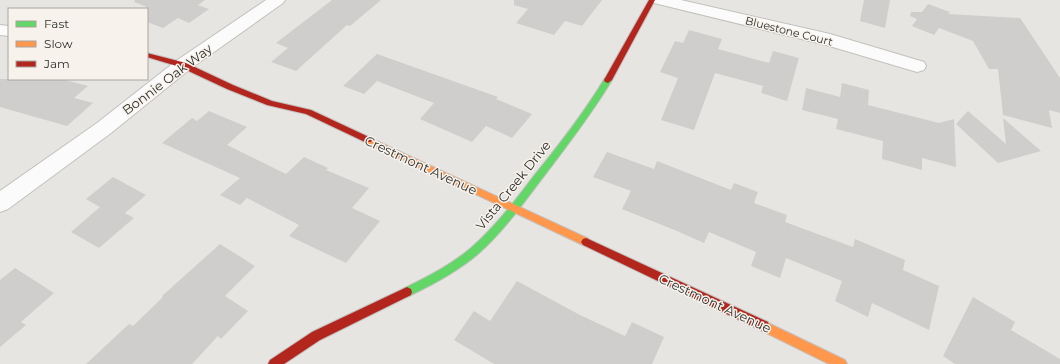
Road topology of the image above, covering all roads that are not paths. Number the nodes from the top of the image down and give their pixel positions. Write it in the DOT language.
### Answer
graph roads {
  1 [pos="277,0"];
  2 [pos="652,0"];
  3 [pos="660,0"];
  4 [pos="148,55"];
  5 [pos="183,65"];
  6 [pos="917,66"];
  7 [pos="0,203"];
  8 [pos="514,209"];
  9 [pos="274,364"];
  10 [pos="842,364"];
  1 -- 5 [label="street, Bonnie Oak Way"];
  2 -- 8 [label="street, Vista Creek Drive"];
  3 -- 6 [label="street, Bluestone Court"];
  4 -- 5 [label="street, Crestmont Avenue"];
  5 -- 7 [label="street, Bonnie Oak Way"];
  5 -- 8 [label="street, Crestmont Avenue"];
  8 -- 9 [label="street, Vista Creek Drive"];
  8 -- 10 [label="street, Crestmont Avenue"];
}
